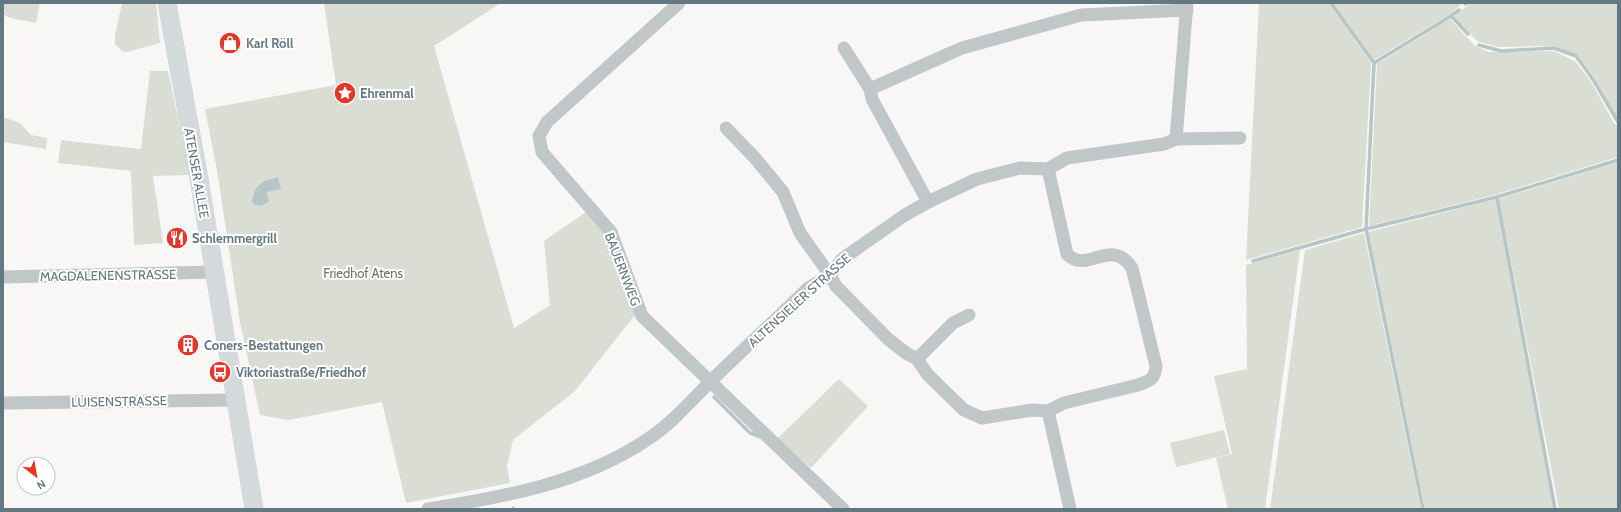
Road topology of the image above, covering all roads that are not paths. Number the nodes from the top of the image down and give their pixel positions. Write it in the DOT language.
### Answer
graph roads {
  1 [pos="167,3"];
  2 [pos="679,3"];
  3 [pos="1187,6"];
  4 [pos="1081,9"];
  5 [pos="844,48"];
  6 [pos="870,89"];
  7 [pos="726,128"];
  8 [pos="1240,138"];
  9 [pos="1176,139"];
  10 [pos="1048,169"];
  11 [pos="928,202"];
  12 [pos="214,272"];
  13 [pos="830,275"];
  14 [pos="3,277"];
  15 [pos="969,315"];
  16 [pos="917,359"];
  17 [pos="710,382"];
  18 [pos="235,400"];
  19 [pos="3,403"];
  20 [pos="1048,411"];
  21 [pos="254,509"];
  22 [pos="434,509"];
  23 [pos="843,509"];
  24 [pos="1070,509"];
  1 -- 12 [label="street, ATENSER ALLEE"];
  2 -- 17 [label="street, BAUERNWEG"];
  3 -- 4 [label="street"];
  3 -- 9 [label="street"];
  4 -- 6 [label="street"];
  5 -- 6 [label="street"];
  6 -- 11 [label="street"];
  7 -- 13 [label="street"];
  8 -- 9 [label="street"];
  9 -- 10 [label="street"];
  10 -- 11 [label="street, ALTENSIELER STRASSE"];
  10 -- 20 [label="street"];
  11 -- 13 [label="street, ALTENSIELER STRASSE"];
  12 -- 14 [label="street, MAGDALENENSTRASSE"];
  12 -- 18 [label="street, ATENSER ALLEE"];
  13 -- 16 [label="street"];
  13 -- 17 [label="street, ALTENSIELER STRASSE"];
  15 -- 16 [label="street"];
  16 -- 20 [label="street"];
  17 -- 22 [label="street, ALTENSIELER STRASSE"];
  17 -- 23 [label="street, BAUERNWEG"];
  18 -- 19 [label="street, LUISENSTRASSE"];
  18 -- 21 [label="street, ATENSER ALLEE"];
  20 -- 24 [label="street"];
}
